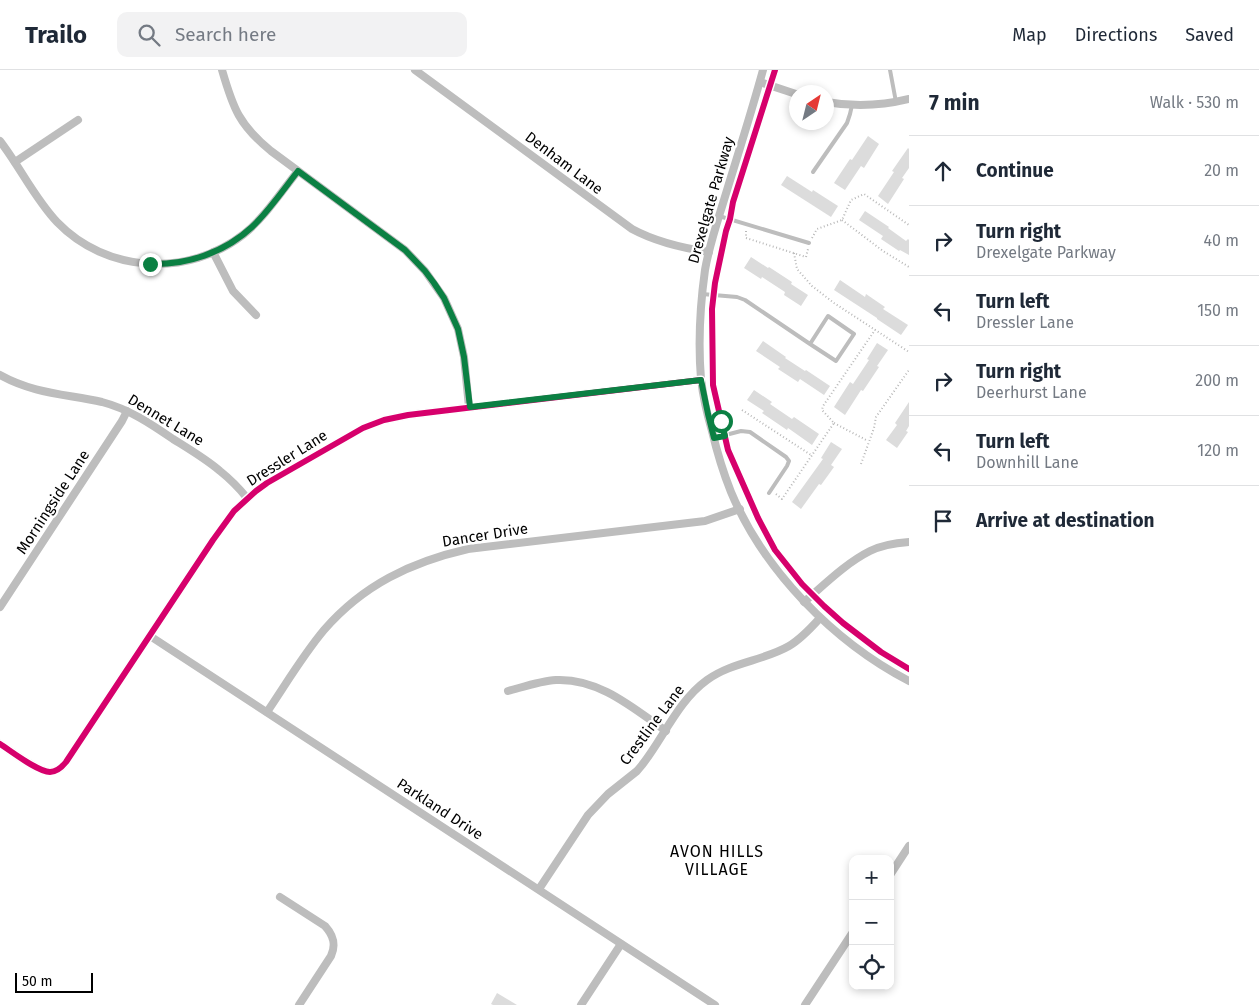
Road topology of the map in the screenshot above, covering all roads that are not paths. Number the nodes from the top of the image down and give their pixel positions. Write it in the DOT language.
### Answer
graph roads {
  1 [pos="222,70"];
  2 [pos="416,70"];
  3 [pos="763,70"];
  4 [pos="890,70"];
  5 [pos="760,82"];
  6 [pos="789,92"];
  7 [pos="909,99"];
  8 [pos="896,102"];
  9 [pos="834,103"];
  10 [pos="852,105"];
  11 [pos="78,120"];
  12 [pos="0,141"];
  13 [pos="15,162"];
  14 [pos="298,171"];
  15 [pos="813,172"];
  16 [pos="719,216"];
  17 [pos="809,243"];
  18 [pos="213,252"];
  19 [pos="709,252"];
  20 [pos="702,294"];
  21 [pos="256,315"];
  22 [pos="810,344"];
  23 [pos="0,375"];
  24 [pos="701,380"];
  25 [pos="470,407"];
  26 [pos="127,411"];
  27 [pos="714,438"];
  28 [pos="770,492"];
  29 [pos="247,498"];
  30 [pos="740,509"];
  31 [pos="909,542"];
  32 [pos="804,602"];
  33 [pos="0,607"];
  34 [pos="820,618"];
  35 [pos="150,636"];
  36 [pos="909,681"];
  37 [pos="508,691"];
  38 [pos="267,712"];
  39 [pos="666,730"];
  40 [pos="0,744"];
  41 [pos="909,846"];
  42 [pos="894,869"];
  43 [pos="539,889"];
  44 [pos="280,897"];
  45 [pos="849,938"];
  46 [pos="621,944"];
  47 [pos="299,1005"];
  48 [pos="581,1005"];
  49 [pos="715,1005"];
  50 [pos="805,1005"];
  1 -- 14 [label="street"];
  2 -- 19 [label="street, Denham Lane"];
  3 -- 5 [label="street, Drexelgate Parkway"];
  4 -- 8 [label="lane"];
  5 -- 6 [label="street"];
  5 -- 16 [label="street, Drexelgate Parkway"];
  7 -- 8 [label="street"];
  8 -- 10 [label="street"];
  9 -- 10 [label="street"];
  10 -- 15 [label="lane"];
  11 -- 13 [label="street"];
  12 -- 13 [label="street"];
  13 -- 18 [label="street"];
  14 -- 18 [label="street"];
  14 -- 25 [label="street"];
  16 -- 17 [label="lane"];
  16 -- 19 [label="street, Drexelgate Parkway"];
  18 -- 21 [label="street"];
  19 -- 20 [label="street, Drexelgate Parkway"];
  20 -- 22 [label="lane"];
  20 -- 24 [label="street, Drexelgate Parkway"];
  22 -- 22 [label="lane"];
  23 -- 26 [label="street, Dennet Lane"];
  24 -- 25 [label="street, Dressler Lane"];
  24 -- 27 [label="street, Drexelgate Parkway"];
  25 -- 29 [label="street, Dressler Lane"];
  26 -- 29 [label="street, Dennet Lane"];
  26 -- 33 [label="street, Morningside Lane"];
  27 -- 28 [label="lane"];
  27 -- 30 [label="street, Drexelgate Parkway"];
  29 -- 35 [label="street, Dressler Lane"];
  30 -- 32 [label="street, Drexelgate Parkway"];
  30 -- 38 [label="street, Dancer Drive"];
  31 -- 32 [label="street"];
  32 -- 34 [label="street, Drexelgate Parkway"];
  34 -- 36 [label="street, Drexelgate Parkway"];
  34 -- 39 [label="street, Crestline Lane"];
  35 -- 38 [label="street, Parkland Drive"];
  35 -- 40 [label="street, Dressler Lane"];
  37 -- 39 [label="street"];
  38 -- 43 [label="street, Parkland Drive"];
  39 -- 43 [label="street, Crestline Lane"];
  41 -- 42 [label="street"];
  43 -- 46 [label="street, Parkland Drive"];
  44 -- 47 [label="street"];
  45 -- 50 [label="street"];
  46 -- 48 [label="street"];
  46 -- 49 [label="street, Parkland Drive"];
}
